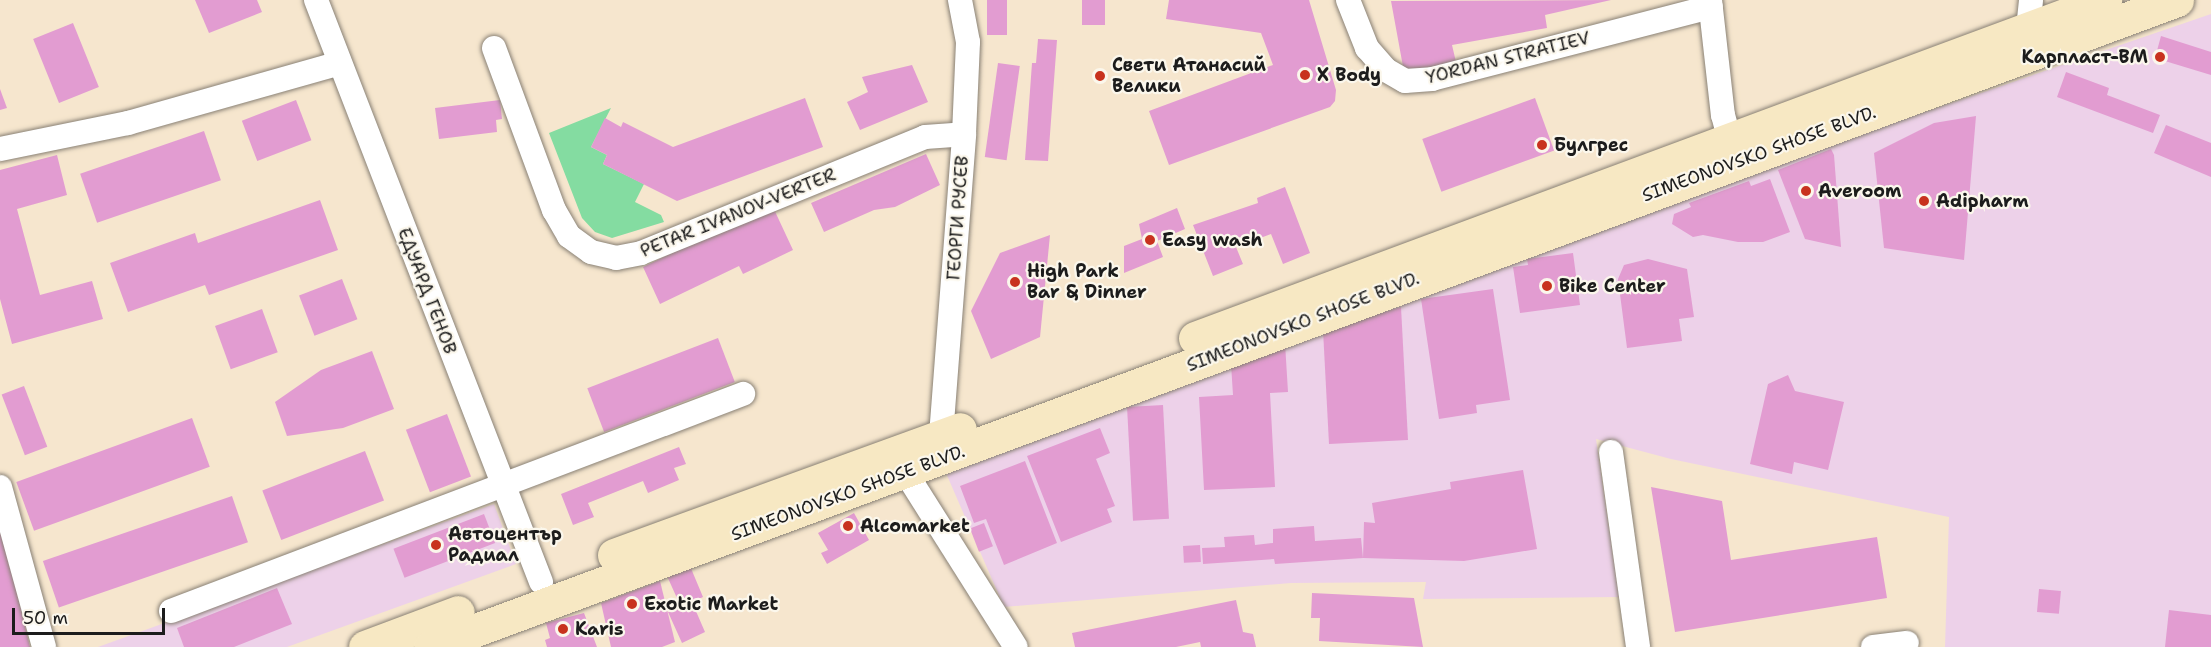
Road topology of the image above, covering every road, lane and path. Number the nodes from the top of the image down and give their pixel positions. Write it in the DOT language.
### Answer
graph roads {
  1 [pos="316,0"];
  2 [pos="960,0"];
  3 [pos="1348,0"];
  4 [pos="2105,0"];
  5 [pos="2177,0"];
  6 [pos="1710,4"];
  7 [pos="2030,14"];
  8 [pos="494,48"];
  9 [pos="340,63"];
  10 [pos="964,134"];
  11 [pos="1729,136"];
  12 [pos="0,149"];
  13 [pos="743,394"];
  14 [pos="940,448"];
  15 [pos="1611,452"];
  16 [pos="899,463"];
  17 [pos="0,487"];
  18 [pos="503,487"];
  19 [pos="541,582"];
  20 [pos="171,611"];
  21 [pos="1907,642"];
  22 [pos="44,647"];
  23 [pos="365,647"];
  24 [pos="430,647"];
  25 [pos="1016,647"];
  26 [pos="1638,647"];
  27 [pos="1873,647"];
  1 -- 9 [label="street, ЕДУАРД ГЕНОВ"];
  2 -- 10 [label="street, ГЕОРГИ РУСЕВ"];
  3 -- 6 [label="street, YORDAN STRATIEV"];
  4 -- 7 [label="main road, SIMEONOVSKO SHOSE BLVD."];
  5 -- 14 [label="main road, SIMEONOVSKO SHOSE BLVD."];
  6 -- 11 [label="street"];
  7 -- 11 [label="main road, SIMEONOVSKO SHOSE BLVD."];
  8 -- 10 [label="street, PETAR IVANOV-VERTER"];
  9 -- 12 [label="street"];
  9 -- 18 [label="street, ЕДУАРД ГЕНОВ"];
  10 -- 14 [label="street, ГЕОРГИ РУСЕВ"];
  11 -- 14 [label="main road, SIMEONOVSKO SHOSE BLVD."];
  13 -- 18 [label="street"];
  14 -- 16 [label="main road, SIMEONOVSKO SHOSE BLVD."];
  15 -- 26 [label="street"];
  16 -- 19 [label="main road, SIMEONOVSKO SHOSE BLVD."];
  16 -- 24 [label="main road, SIMEONOVSKO SHOSE BLVD."];
  16 -- 25 [label="street"];
  17 -- 22 [label="street"];
  18 -- 19 [label="street, ЕДУАРД ГЕНОВ"];
  18 -- 20 [label="street"];
  19 -- 23 [label="main road, SIMEONOVSKO SHOSE BLVD."];
  21 -- 27 [label="street"];
}
